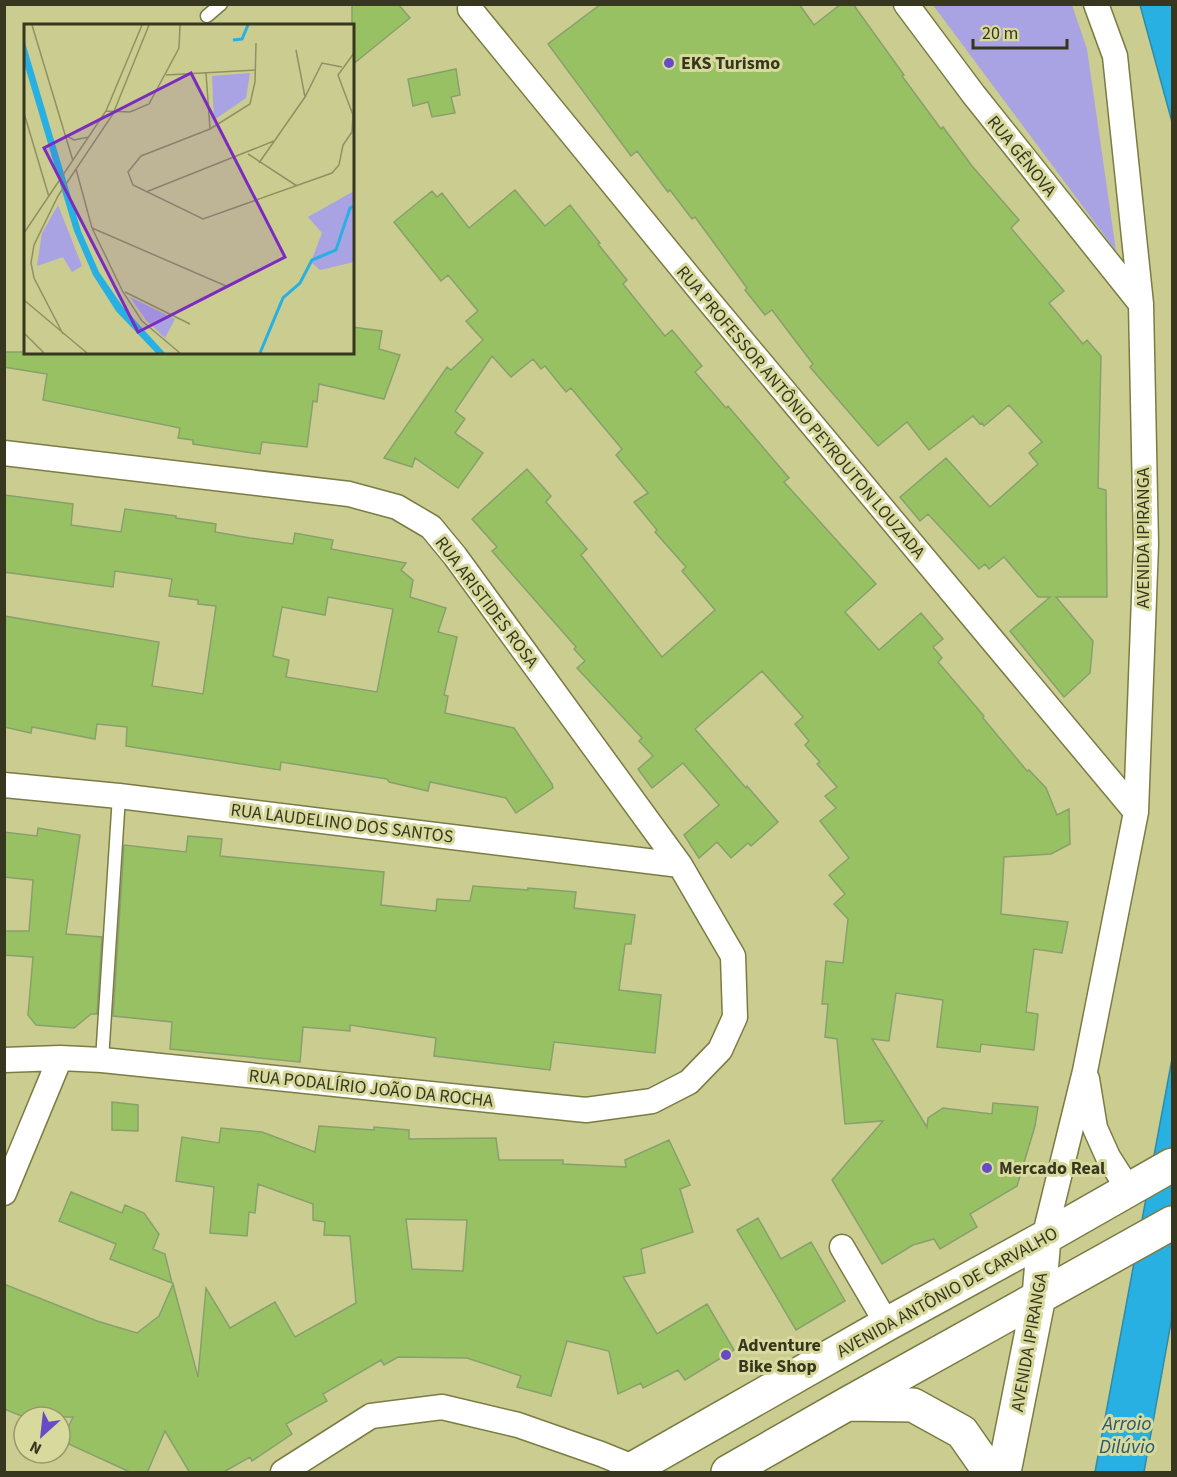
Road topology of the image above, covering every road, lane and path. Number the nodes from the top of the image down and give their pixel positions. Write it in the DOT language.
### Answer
graph roads {
  1 [pos="221,4"];
  2 [pos="906,4"];
  3 [pos="1096,4"];
  4 [pos="468,7"];
  5 [pos="207,16"];
  6 [pos="1141,304"];
  7 [pos="4,453"];
  8 [pos="4,785"];
  9 [pos="119,796"];
  10 [pos="1136,812"];
  11 [pos="680,865"];
  12 [pos="720,1050"];
  13 [pos="60,1058"];
  14 [pos="4,1060"];
  15 [pos="102,1060"];
  16 [pos="1085,1071"];
  17 [pos="1173,1165"];
  18 [pos="1136,1185"];
  19 [pos="4,1193"];
  20 [pos="1173,1223"];
  21 [pos="1044,1238"];
  22 [pos="842,1247"];
  23 [pos="1039,1296"];
  24 [pos="887,1324"];
  25 [pos="847,1404"];
  26 [pos="632,1471"];
  27 [pos="283,1473"];
  28 [pos="728,1473"];
  29 [pos="990,1473"];
  30 [pos="1004,1473"];
  1 -- 5 [label="lane"];
  2 -- 6 [label="street, RUA GÊNOVA"];
  3 -- 6 [label="street, AVENIDA IPIRANGA"];
  4 -- 10 [label="street, RUA PROFESSOR ANTÔNIO PEYROUTON LOUZADA"];
  6 -- 10 [label="street, AVENIDA IPIRANGA"];
  7 -- 11 [label="street, RUA ARISTIDES ROSA"];
  8 -- 9 [label="street, RUA LAUDELINO DOS SANTOS"];
  9 -- 11 [label="street, RUA LAUDELINO DOS SANTOS"];
  9 -- 15 [label="lane"];
  10 -- 16 [label="street, AVENIDA IPIRANGA"];
  11 -- 12 [label="street, RUA ARISTIDES ROSA"];
  12 -- 15 [label="street, RUA PODALÍRIO JOÃO DA ROCHA"];
  13 -- 14 [label="street, RUA PODALÍRIO JOÃO DA ROCHA"];
  13 -- 15 [label="street, RUA PODALÍRIO JOÃO DA ROCHA"];
  13 -- 19 [label="street"];
  16 -- 18 [label="street, AVENIDA IPIRANGA"];
  16 -- 21 [label="street, AVENIDA IPIRANGA"];
  17 -- 18 [label="main road, AVENIDA ANTÔNIO DE CARVALHO"];
  18 -- 21 [label="main road, AVENIDA ANTÔNIO DE CARVALHO"];
  20 -- 23 [label="main road"];
  21 -- 23 [label="main road, AVENIDA IPIRANGA"];
  21 -- 24 [label="main road, AVENIDA ANTÔNIO DE CARVALHO"];
  22 -- 24 [label="street"];
  23 -- 25 [label="main road"];
  23 -- 30 [label="main road, AVENIDA IPIRANGA"];
  24 -- 26 [label="main road, AVENIDA ANTÔNIO DE CARVALHO"];
  25 -- 28 [label="main road"];
  25 -- 29 [label="main road"];
  26 -- 27 [label="street"];
}
